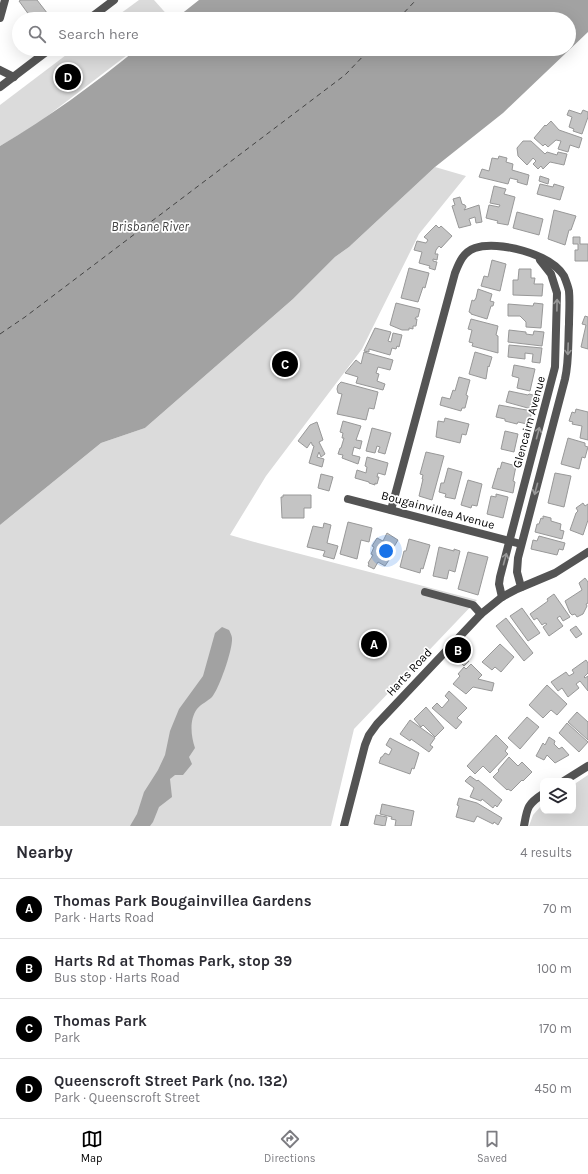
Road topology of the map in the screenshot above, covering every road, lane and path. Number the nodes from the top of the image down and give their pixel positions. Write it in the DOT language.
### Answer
graph roads {
  1 [pos="4,0"];
  2 [pos="114,0"];
  3 [pos="98,12"];
  4 [pos="0,18"];
  5 [pos="41,56"];
  6 [pos="0,70"];
  7 [pos="14,76"];
  8 [pos="0,87"];
  9 [pos="535,256"];
  10 [pos="348,499"];
  11 [pos="391,510"];
  12 [pos="510,541"];
  13 [pos="521,544"];
  14 [pos="588,552"];
  15 [pos="521,587"];
  16 [pos="424,592"];
  17 [pos="502,597"];
  18 [pos="481,614"];
  19 [pos="588,766"];
  20 [pos="569,778"];
  21 [pos="540,796"];
  22 [pos="344,826"];
  23 [pos="524,826"];
  1 -- 4 [label="street"];
  2 -- 3 [label="street"];
  5 -- 7 [label="street"];
  6 -- 7 [label="street"];
  7 -- 8 [label="street"];
  9 -- 11 [label="street, Glencairn Avenue"];
  12 -- 9 [label="street, Glencairn Avenue, one-way"];
  9 -- 13 [label="street, Glencairn Avenue, one-way"];
  10 -- 11 [label="street, Bougainvillea Avenue"];
  11 -- 12 [label="street, Bougainvillea Avenue"];
  12 -- 13 [label="street, Bougainvillea Avenue"];
  17 -- 12 [label="street, Glencairn Avenue, one-way"];
  13 -- 15 [label="street, Glencairn Avenue"];
  14 -- 15 [label="street, Harts Road"];
  15 -- 17 [label="street, Harts Road"];
  16 -- 18 [label="street"];
  17 -- 18 [label="street, Harts Road"];
  18 -- 22 [label="street, Harts Road"];
  19 -- 20 [label="street"];
  21 -- 23 [label="street"];
}
